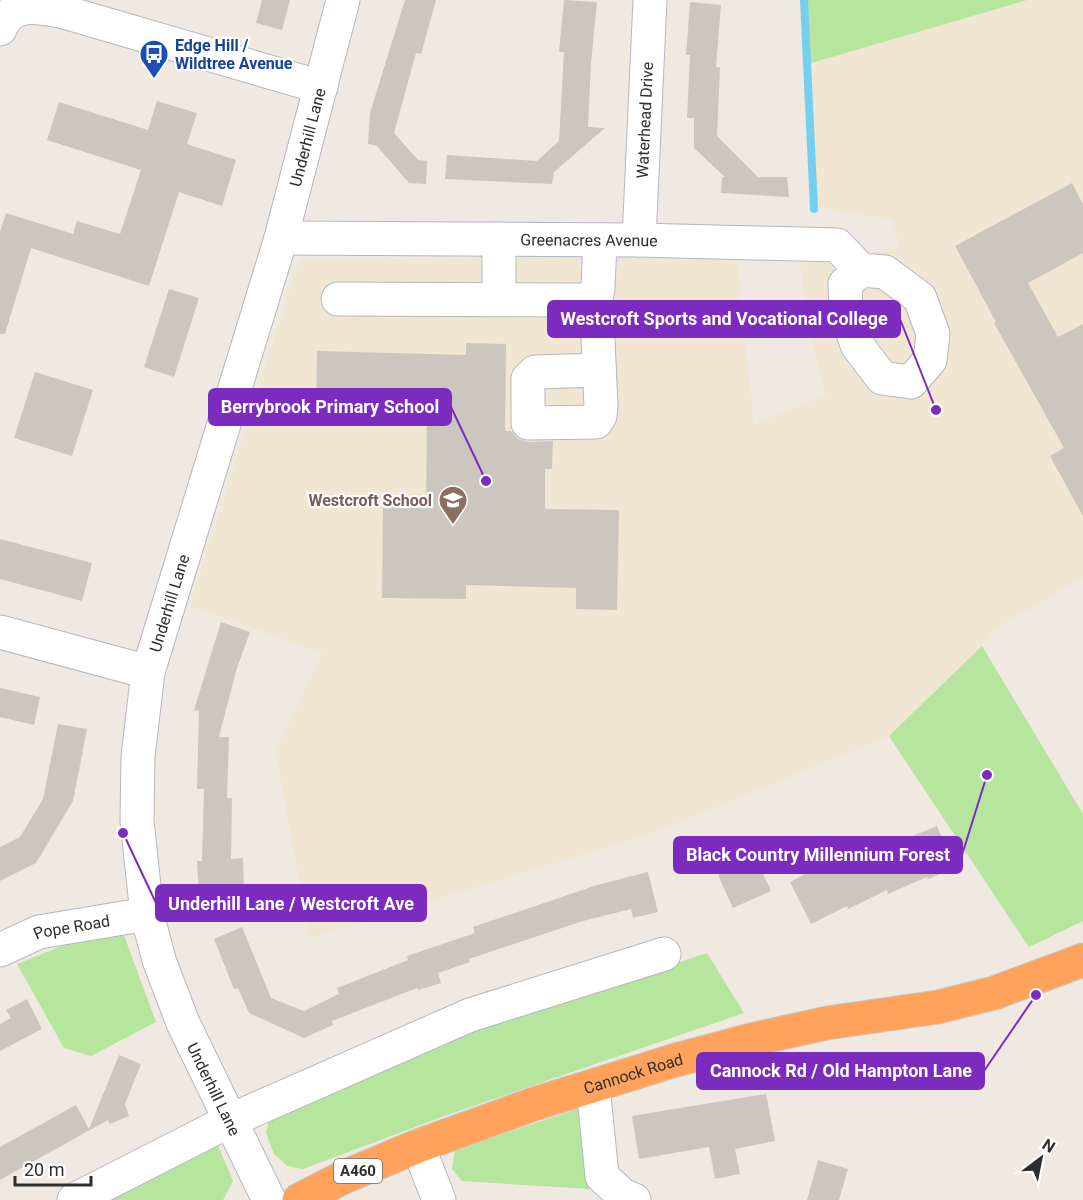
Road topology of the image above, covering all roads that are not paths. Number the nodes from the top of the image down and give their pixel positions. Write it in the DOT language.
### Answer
graph roads {
  1 [pos="343,0"];
  2 [pos="650,0"];
  3 [pos="8,13"];
  4 [pos="321,87"];
  5 [pos="281,238"];
  6 [pos="499,239"];
  7 [pos="600,240"];
  8 [pos="639,240"];
  9 [pos="873,271"];
  10 [pos="596,295"];
  11 [pos="338,298"];
  12 [pos="499,299"];
  13 [pos="599,370"];
  14 [pos="0,632"];
  15 [pos="148,672"];
  16 [pos="147,914"];
  17 [pos="0,950"];
  18 [pos="664,954"];
  19 [pos="1083,960"];
  20 [pos="593,1086"];
  21 [pos="229,1121"];
  22 [pos="418,1146"];
  23 [pos="430,1196"];
  24 [pos="74,1200"];
  25 [pos="269,1200"];
  26 [pos="299,1200"];
  27 [pos="634,1200"];
  1 -- 4 [label="street, Underhill Lane"];
  2 -- 8 [label="street, Waterhead Drive"];
  3 -- 4 [label="street"];
  4 -- 5 [label="street, Underhill Lane"];
  5 -- 6 [label="street, Greenacres Avenue"];
  5 -- 15 [label="street, Underhill Lane"];
  6 -- 7 [label="street, Greenacres Avenue"];
  6 -- 12 [label="street"];
  7 -- 8 [label="street, Greenacres Avenue"];
  7 -- 10 [label="street"];
  8 -- 9 [label="street, Greenacres Avenue"];
  10 -- 12 [label="street"];
  10 -- 13 [label="street"];
  11 -- 12 [label="street"];
  14 -- 15 [label="street"];
  15 -- 16 [label="street, Underhill Lane"];
  16 -- 17 [label="street, Pope Road"];
  16 -- 21 [label="street, Underhill Lane"];
  18 -- 21 [label="street"];
  19 -- 20 [label="highway, Cannock Road / A460"];
  20 -- 22 [label="highway, Cannock Road / A460"];
  20 -- 27 [label="street"];
  21 -- 24 [label="street"];
  21 -- 25 [label="street, Underhill Lane"];
  22 -- 23 [label="street"];
  22 -- 26 [label="highway, Cannock Road / A460"];
}
